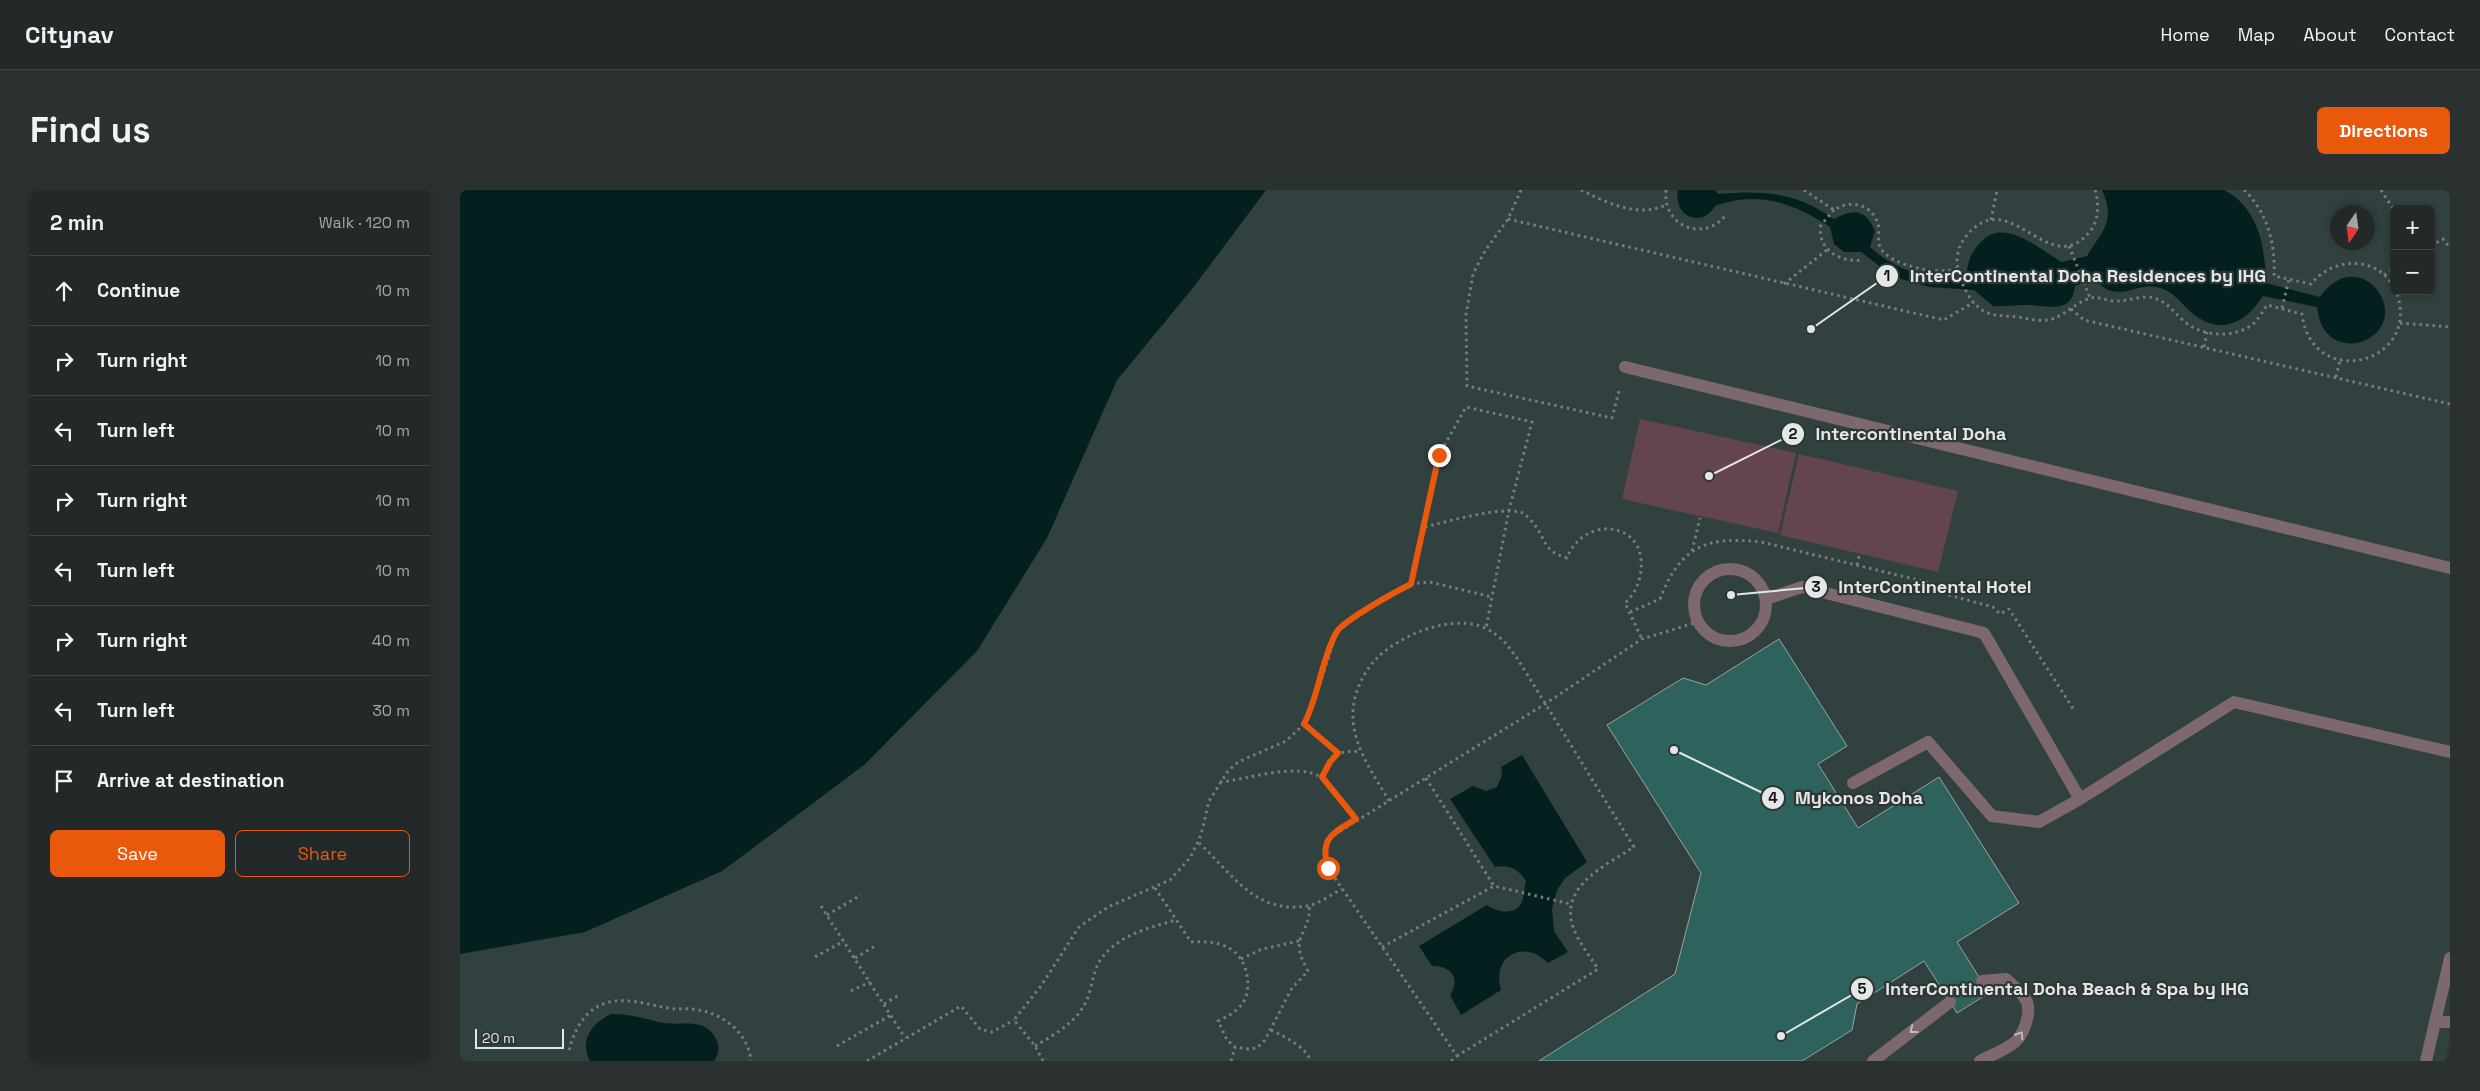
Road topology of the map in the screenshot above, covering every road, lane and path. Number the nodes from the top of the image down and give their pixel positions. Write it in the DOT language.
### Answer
graph roads {
  1 [pos="1521,190"];
  2 [pos="1582,190"];
  3 [pos="1666,190"];
  4 [pos="1804,190"];
  5 [pos="1997,190"];
  6 [pos="2095,190"];
  7 [pos="2244,190"];
  8 [pos="2381,190"];
  9 [pos="1666,205"];
  10 [pos="2391,205"];
  11 [pos="1833,211"];
  12 [pos="1725,216"];
  13 [pos="1508,219"];
  14 [pos="1991,220"];
  15 [pos="2435,244"];
  16 [pos="2069,246"];
  17 [pos="2450,248"];
  18 [pos="1828,249"];
  19 [pos="1861,260"];
  20 [pos="1959,270"];
  21 [pos="2390,271"];
  22 [pos="2384,275"];
  23 [pos="2289,279"];
  24 [pos="2390,282"];
  25 [pos="1784,284"];
  26 [pos="2397,295"];
  27 [pos="2090,298"];
  28 [pos="1974,302"];
  29 [pos="2282,308"];
  30 [pos="2071,309"];
  31 [pos="2400,323"];
  32 [pos="2450,327"];
  33 [pos="2207,332"];
  34 [pos="2204,347"];
  35 [pos="2340,360"];
  36 [pos="1625,366"];
  37 [pos="2336,378"];
  38 [pos="2450,404"];
  39 [pos="1509,510"];
  40 [pos="1700,518"];
  41 [pos="1424,528"];
  42 [pos="1692,552"];
  43 [pos="1859,556"];
  44 [pos="1857,565"];
  45 [pos="2450,568"];
  46 [pos="1411,584"];
  47 [pos="1492,598"];
  48 [pos="1766,599"];
  49 [pos="1698,622"];
  50 [pos="1486,628"];
  51 [pos="1642,638"];
  52 [pos="1544,704"];
  53 [pos="1304,724"];
  54 [pos="1362,752"];
  55 [pos="2450,752"];
  56 [pos="1338,753"];
  57 [pos="1322,777"];
  58 [pos="1426,778"];
  59 [pos="1219,782"];
  60 [pos="1853,783"];
  61 [pos="2080,799"];
  62 [pos="1389,802"];
  63 [pos="1356,819"];
  64 [pos="1199,843"];
  65 [pos="1494,886"];
  66 [pos="1155,888"];
  67 [pos="1342,889"];
  68 [pos="861,895"];
  69 [pos="1571,904"];
  70 [pos="821,906"];
  71 [pos="1309,906"];
  72 [pos="827,915"];
  73 [pos="1176,920"];
  74 [pos="844,941"];
  75 [pos="1299,941"];
  76 [pos="877,946"];
  77 [pos="1382,947"];
  78 [pos="815,957"];
  79 [pos="855,958"];
  80 [pos="2450,958"];
  81 [pos="1241,959"];
  82 [pos="1982,981"];
  83 [pos="870,982"];
  84 [pos="851,991"];
  85 [pos="2446,993"];
  86 [pos="899,995"];
  87 [pos="1950,1002"];
  88 [pos="884,1004"];
  89 [pos="891,1015"];
  90 [pos="1014,1020"];
  91 [pos="2435,1022"];
  92 [pos="2450,1022"];
  93 [pos="1271,1030"];
  94 [pos="905,1038"];
  95 [pos="837,1046"];
  96 [pos="1035,1046"];
  97 [pos="1236,1047"];
  98 [pos="569,1050"];
  99 [pos="1457,1056"];
  100 [pos="1878,1060"];
  101 [pos="751,1061"];
  102 [pos="867,1061"];
  103 [pos="1043,1061"];
  104 [pos="1231,1061"];
  105 [pos="1311,1061"];
  106 [pos="1451,1061"];
  107 [pos="1980,1061"];
  108 [pos="2426,1061"];
  1 -- 13 [label="path"];
  2 -- 9 [label="path"];
  3 -- 9 [label="path"];
  4 -- 11 [label="path"];
  5 -- 14 [label="path"];
  6 -- 16 [label="path"];
  7 -- 23 [label="path"];
  8 -- 10 [label="path"];
  9 -- 12 [label="path"];
  11 -- 18 [label="path"];
  11 -- 20 [label="path"];
  13 -- 25 [label="path"];
  13 -- 36 [label="path"];
  14 -- 16 [label="path"];
  14 -- 20 [label="path"];
  15 -- 17 [label="path"];
  16 -- 27 [label="path"];
  18 -- 19 [label="path"];
  18 -- 25 [label="path"];
  20 -- 28 [label="path"];
  21 -- 22 [label="path"];
  22 -- 23 [label="path"];
  22 -- 24 [label="path"];
  23 -- 29 [label="path"];
  25 -- 28 [label="path"];
  26 -- 31 [label="path"];
  27 -- 30 [label="path"];
  27 -- 33 [label="path"];
  28 -- 30 [label="path"];
  29 -- 33 [label="path"];
  29 -- 35 [label="path"];
  30 -- 34 [label="path"];
  31 -- 32 [label="path"];
  31 -- 35 [label="path"];
  33 -- 34 [label="path"];
  34 -- 37 [label="path"];
  35 -- 37 [label="path"];
  36 -- 45 [label="street"];
  37 -- 38 [label="path"];
  39 -- 41 [label="path"];
  39 -- 41 [label="path"];
  39 -- 47 [label="path"];
  39 -- 51 [label="path"];
  40 -- 42 [label="path"];
  41 -- 46 [label="path"];
  43 -- 44 [label="path"];
  46 -- 47 [label="path"];
  46 -- 53 [label="path"];
  47 -- 50 [label="path"];
  48 -- 49 [label="street"];
  48 -- 49 [label="street"];
  48 -- 61 [label="street"];
  49 -- 51 [label="path"];
  50 -- 52 [label="path"];
  50 -- 54 [label="path"];
  51 -- 52 [label="path"];
  52 -- 58 [label="path"];
  52 -- 69 [label="path"];
  53 -- 56 [label="path"];
  53 -- 59 [label="path"];
  54 -- 56 [label="path"];
  54 -- 62 [label="path"];
  55 -- 61 [label="street"];
  56 -- 57 [label="path"];
  57 -- 59 [label="path"];
  57 -- 63 [label="path"];
  58 -- 62 [label="path"];
  58 -- 65 [label="path"];
  59 -- 64 [label="path"];
  60 -- 61 [label="street"];
  62 -- 63 [label="path"];
  63 -- 67 [label="path"];
  64 -- 66 [label="path"];
  64 -- 71 [label="path"];
  65 -- 69 [label="path"];
  65 -- 77 [label="path"];
  66 -- 73 [label="path"];
  66 -- 90 [label="path"];
  67 -- 71 [label="path"];
  67 -- 77 [label="path"];
  68 -- 72 [label="path"];
  69 -- 99 [label="path"];
  70 -- 72 [label="path"];
  71 -- 75 [label="path"];
  72 -- 74 [label="path"];
  73 -- 81 [label="path"];
  73 -- 96 [label="path"];
  74 -- 78 [label="path"];
  74 -- 79 [label="path"];
  75 -- 81 [label="path"];
  75 -- 93 [label="path"];
  76 -- 79 [label="path"];
  77 -- 99 [label="path"];
  79 -- 83 [label="path"];
  80 -- 85 [label="street"];
  81 -- 97 [label="path"];
  107 -- 82 [label="street, one-way"];
  83 -- 84 [label="path"];
  83 -- 88 [label="path"];
  85 -- 91 [label="street"];
  86 -- 88 [label="path"];
  87 -- 100 [label="street, one-way"];
  88 -- 89 [label="path"];
  89 -- 94 [label="path"];
  89 -- 95 [label="path"];
  90 -- 94 [label="path"];
  90 -- 96 [label="path"];
  91 -- 92 [label="street"];
  91 -- 108 [label="street"];
  93 -- 97 [label="path"];
  93 -- 105 [label="path"];
  94 -- 102 [label="path"];
  96 -- 103 [label="path"];
  97 -- 104 [label="path"];
  98 -- 101 [label="path"];
  99 -- 106 [label="path"];
}
